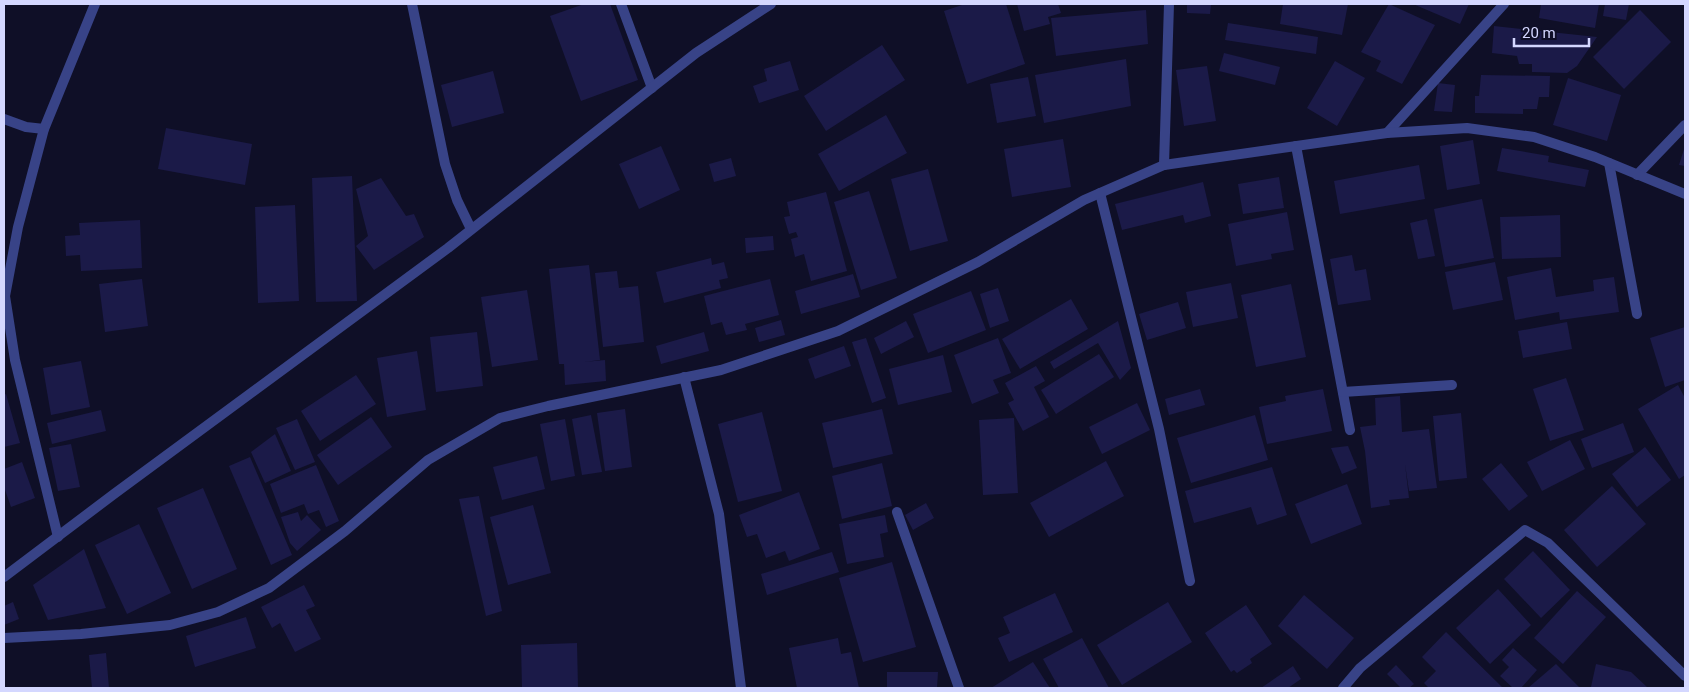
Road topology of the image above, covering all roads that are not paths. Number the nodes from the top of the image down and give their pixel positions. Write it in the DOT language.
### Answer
graph roads {
  1 [pos="95,4"];
  2 [pos="412,4"];
  3 [pos="621,4"];
  4 [pos="771,4"];
  5 [pos="1170,4"];
  6 [pos="1504,4"];
  7 [pos="652,88"];
  8 [pos="4,119"];
  9 [pos="1685,125"];
  10 [pos="44,129"];
  11 [pos="1388,134"];
  12 [pos="1296,146"];
  13 [pos="1609,163"];
  14 [pos="1164,165"];
  15 [pos="1636,175"];
  16 [pos="1100,193"];
  17 [pos="1685,194"];
  18 [pos="471,229"];
  19 [pos="4,296"];
  20 [pos="1638,314"];
  21 [pos="684,377"];
  22 [pos="1452,385"];
  23 [pos="1343,392"];
  24 [pos="1350,430"];
  25 [pos="898,512"];
  26 [pos="58,537"];
  27 [pos="4,577"];
  28 [pos="1190,581"];
  29 [pos="4,638"];
  30 [pos="1685,676"];
  31 [pos="741,688"];
  32 [pos="960,688"];
  33 [pos="1343,688"];
  1 -- 10 [label="street"];
  2 -- 18 [label="street"];
  3 -- 7 [label="street"];
  4 -- 7 [label="street"];
  5 -- 14 [label="street"];
  6 -- 11 [label="street"];
  7 -- 18 [label="street"];
  8 -- 10 [label="street"];
  9 -- 15 [label="street"];
  10 -- 19 [label="street"];
  11 -- 12 [label="street"];
  11 -- 13 [label="street"];
  12 -- 14 [label="street"];
  12 -- 23 [label="street"];
  13 -- 15 [label="street"];
  13 -- 20 [label="street"];
  14 -- 16 [label="street"];
  15 -- 17 [label="street"];
  16 -- 21 [label="street"];
  16 -- 28 [label="street"];
  18 -- 26 [label="street"];
  19 -- 26 [label="street"];
  21 -- 29 [label="street"];
  21 -- 31 [label="street"];
  22 -- 23 [label="street"];
  23 -- 24 [label="street"];
  25 -- 32 [label="street"];
  26 -- 27 [label="street"];
  30 -- 33 [label="street"];
}
